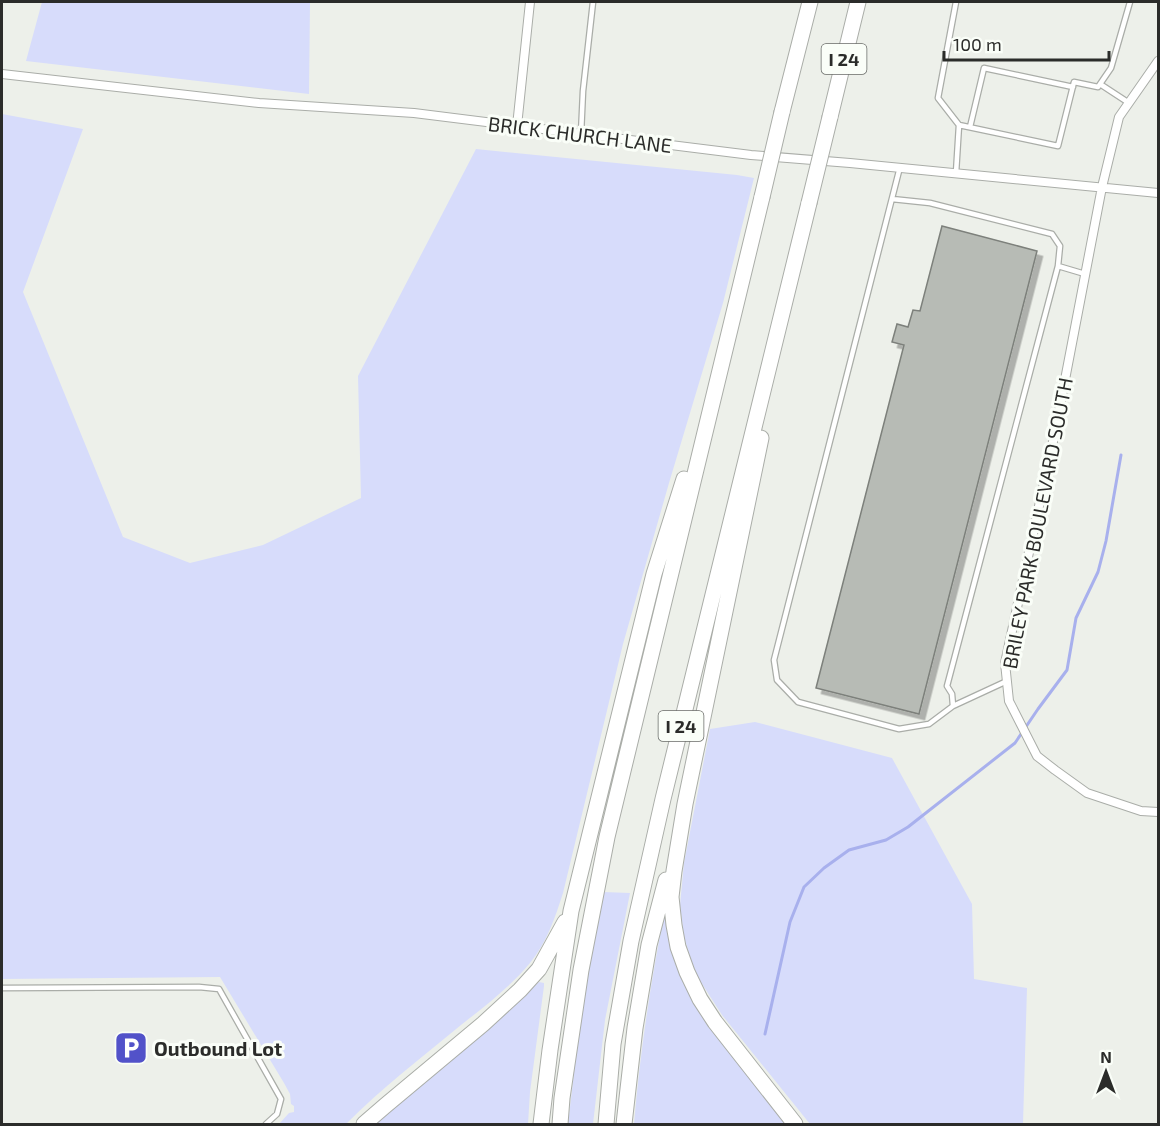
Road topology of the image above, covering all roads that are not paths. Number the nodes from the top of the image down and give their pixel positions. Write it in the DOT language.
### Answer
graph roads {
  1 [pos="530,2"];
  2 [pos="593,2"];
  3 [pos="810,2"];
  4 [pos="858,2"];
  5 [pos="956,2"];
  6 [pos="1130,2"];
  7 [pos="1158,61"];
  8 [pos="2,74"];
  9 [pos="1100,84"];
  10 [pos="1073,87"];
  11 [pos="1129,103"];
  12 [pos="959,125"];
  13 [pos="517,126"];
  14 [pos="970,127"];
  15 [pos="581,134"];
  16 [pos="900,167"];
  17 [pos="956,173"];
  18 [pos="1102,187"];
  19 [pos="1158,193"];
  20 [pos="892,199"];
  21 [pos="1058,266"];
  22 [pos="1085,274"];
  23 [pos="777,332"];
  24 [pos="721,365"];
  25 [pos="1006,681"];
  26 [pos="953,706"];
  27 [pos="685,804"];
  28 [pos="1158,812"];
  29 [pos="571,911"];
  30 [pos="2,988"];
  31 [pos="266,1125"];
  32 [pos="364,1125"];
  33 [pos="541,1125"];
  34 [pos="560,1125"];
  35 [pos="606,1125"];
  36 [pos="624,1125"];
  37 [pos="795,1125"];
  1 -- 13 [label="street"];
  2 -- 15 [label="lane"];
  3 -- 24 [label="highway, I 24, bridge"];
  4 -- 23 [label="highway, I 24, bridge"];
  5 -- 12 [label="lane"];
  6 -- 9 [label="lane"];
  7 -- 11 [label="street, BRILEY PARK BOULEVARD SOUTH"];
  8 -- 13 [label="street, BRICK CHURCH LANE"];
  9 -- 10 [label="lane"];
  9 -- 11 [label="lane"];
  10 -- 14 [label="lane"];
  10 -- 14 [label="lane"];
  11 -- 18 [label="street, BRILEY PARK BOULEVARD SOUTH"];
  12 -- 14 [label="lane"];
  12 -- 17 [label="lane"];
  13 -- 15 [label="street, BRICK CHURCH LANE"];
  15 -- 16 [label="street, BRICK CHURCH LANE"];
  16 -- 17 [label="street, BRICK CHURCH LANE"];
  16 -- 20 [label="lane"];
  17 -- 18 [label="street, BRICK CHURCH LANE"];
  18 -- 19 [label="street, BRICK CHURCH LANE"];
  18 -- 22 [label="street, BRILEY PARK BOULEVARD SOUTH"];
  20 -- 21 [label="lane"];
  20 -- 26 [label="lane"];
  21 -- 22 [label="lane"];
  21 -- 26 [label="lane"];
  22 -- 25 [label="street, BRILEY PARK BOULEVARD SOUTH"];
  23 -- 27 [label="highway"];
  23 -- 35 [label="highway, I 24"];
  24 -- 29 [label="highway"];
  24 -- 34 [label="highway, I 24"];
  25 -- 26 [label="lane"];
  25 -- 28 [label="street, BRILEY PARK BOULEVARD SOUTH"];
  27 -- 36 [label="highway"];
  27 -- 37 [label="highway"];
  29 -- 32 [label="highway"];
  29 -- 33 [label="highway"];
  30 -- 31 [label="lane"];
}
